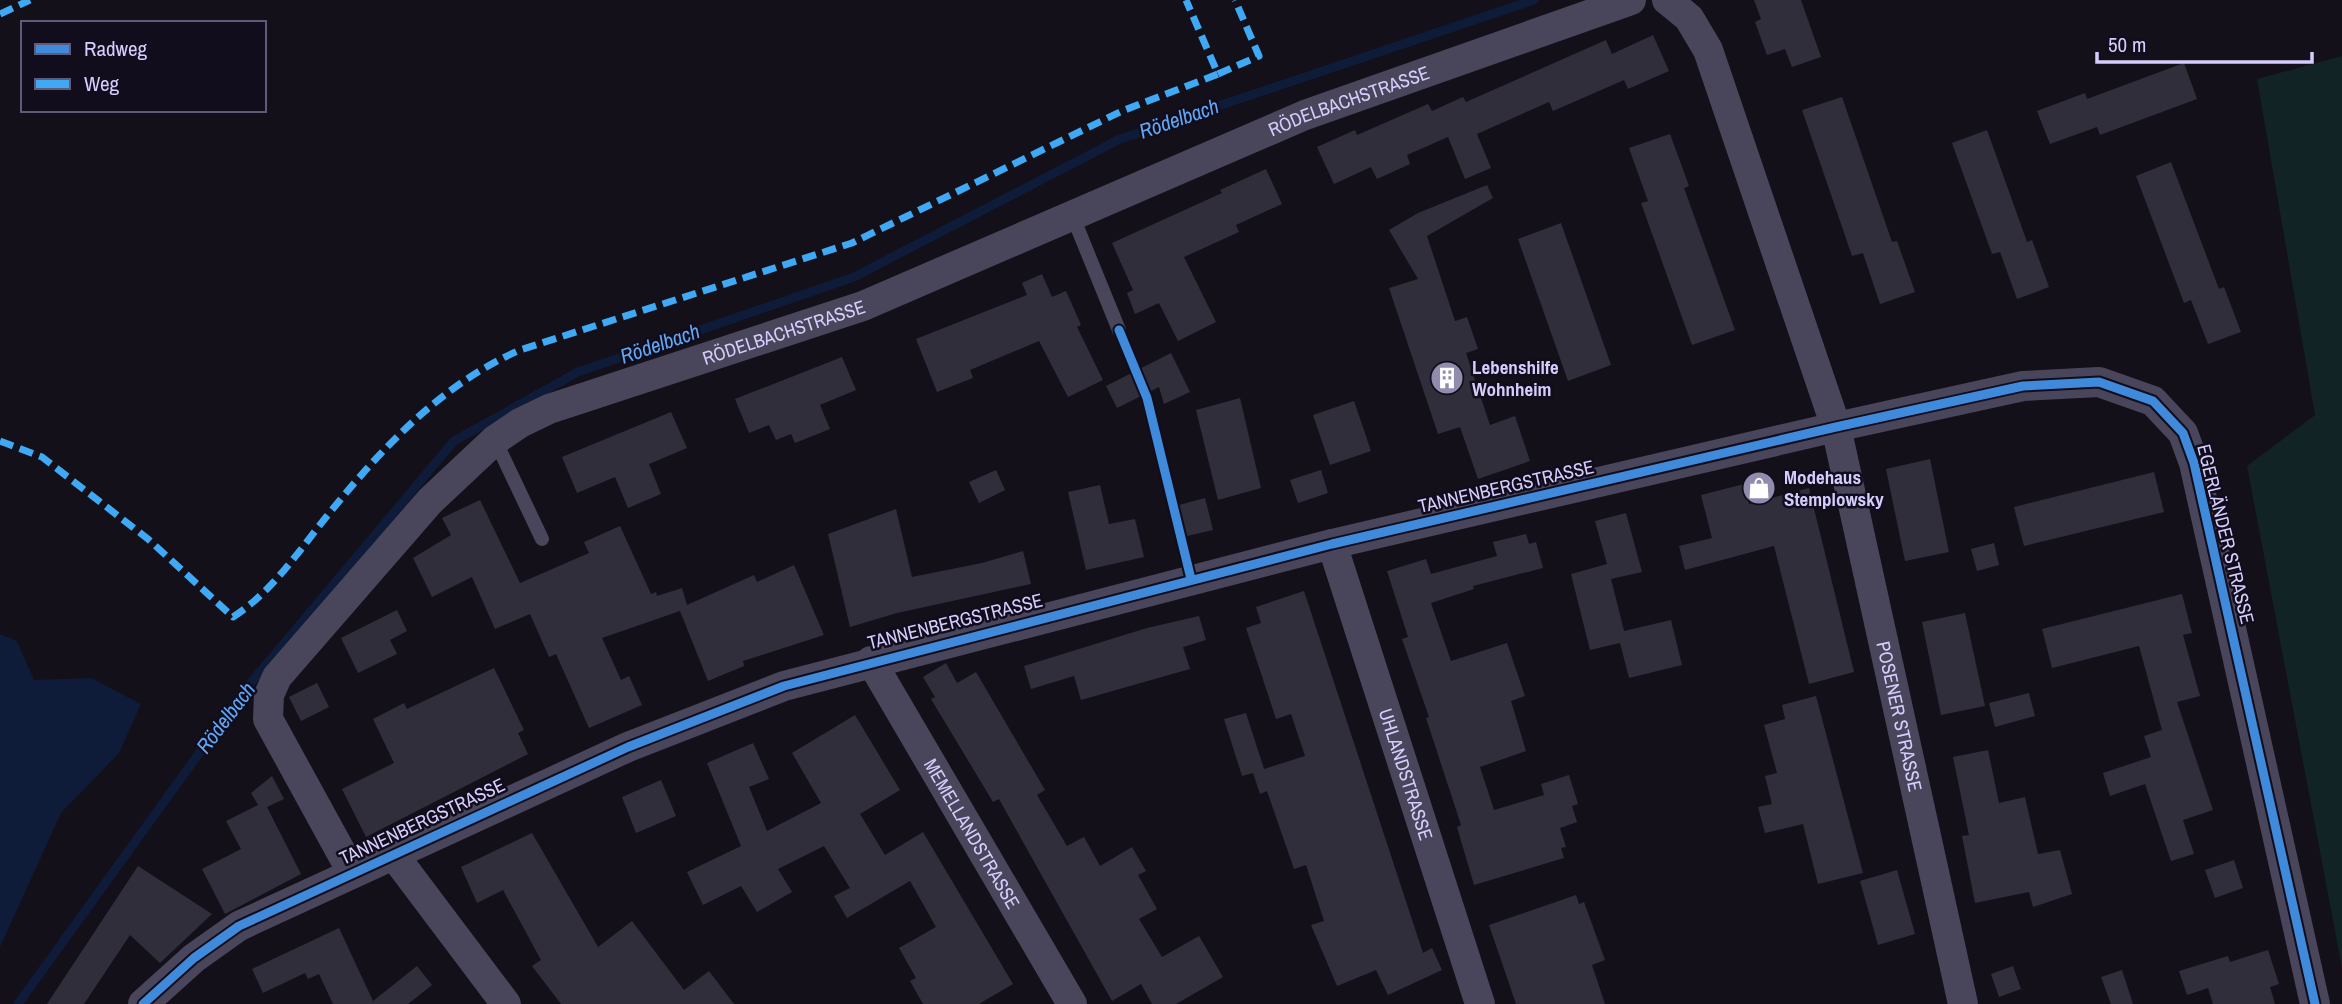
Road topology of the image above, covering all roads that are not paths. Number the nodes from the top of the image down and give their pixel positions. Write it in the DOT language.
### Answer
graph roads {
  1 [pos="1631,0"];
  2 [pos="1667,0"];
  3 [pos="1073,217"];
  4 [pos="1119,330"];
  5 [pos="1836,427"];
  6 [pos="495,440"];
  7 [pos="542,539"];
  8 [pos="1332,544"];
  9 [pos="871,661"];
  10 [pos="393,854"];
  11 [pos="352,872"];
  12 [pos="142,1004"];
  13 [pos="506,1004"];
  14 [pos="1072,1004"];
  15 [pos="1480,1004"];
  16 [pos="1963,1004"];
  17 [pos="2315,1004"];
  1 -- 3 [label="street, RÖDELBACHSTRASSE"];
  2 -- 5 [label="street"];
  3 -- 4 [label="lane"];
  3 -- 6 [label="street, RÖDELBACHSTRASSE"];
  5 -- 8 [label="street, TANNENBERGSTRASSE"];
  5 -- 16 [label="street, POSENER STRASSE"];
  5 -- 17 [label="street, EGERLÄNDER STRASSE"];
  6 -- 7 [label="lane"];
  6 -- 11 [label="street, RÖDELBACHSTRASSE"];
  8 -- 9 [label="street, TANNENBERGSTRASSE"];
  8 -- 15 [label="street, UHLANDSTRASSE"];
  9 -- 10 [label="street, TANNENBERGSTRASSE"];
  9 -- 14 [label="street, MEMELLANDSTRASSE"];
  10 -- 11 [label="street, TANNENBERGSTRASSE"];
  10 -- 13 [label="street"];
  11 -- 12 [label="street, TANNENBERGSTRASSE"];
}
